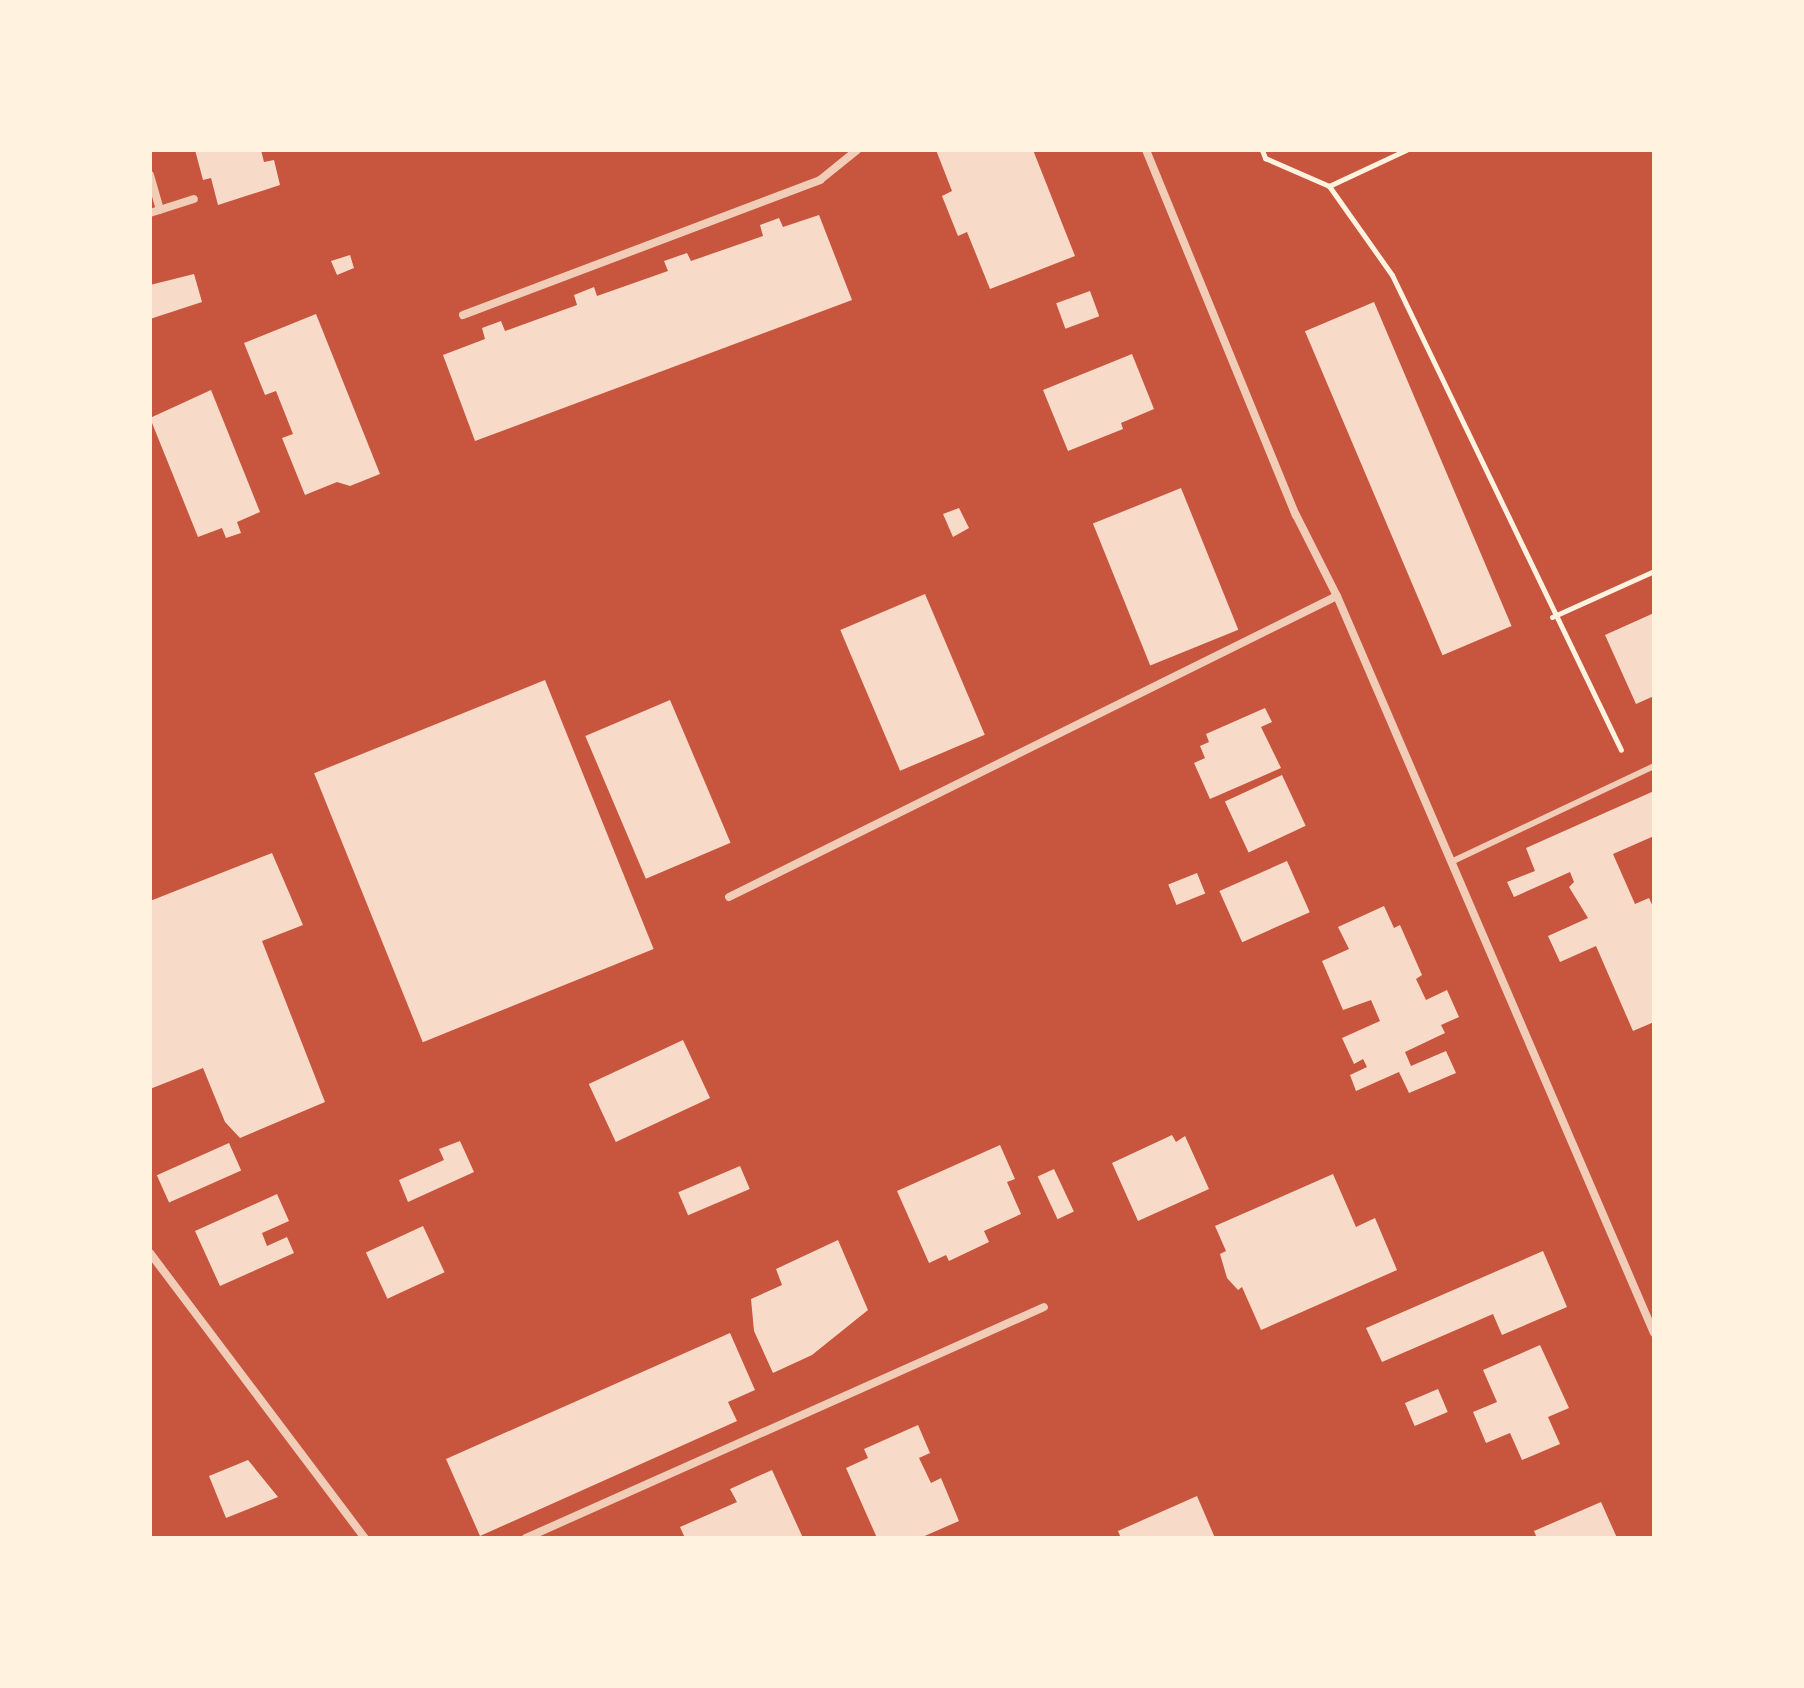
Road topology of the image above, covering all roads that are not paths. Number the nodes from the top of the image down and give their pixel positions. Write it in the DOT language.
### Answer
graph roads {
  1 [pos="857,150"];
  2 [pos="1146,150"];
  3 [pos="150,175"];
  4 [pos="194,199"];
  5 [pos="160,210"];
  6 [pos="150,213"];
  7 [pos="463,315"];
  8 [pos="1337,596"];
  9 [pos="1654,766"];
  10 [pos="1451,862"];
  11 [pos="729,897"];
  12 [pos="150,1253"];
  13 [pos="1044,1307"];
  14 [pos="1654,1333"];
  15 [pos="365,1538"];
  16 [pos="526,1538"];
  1 -- 7 [label="street"];
  2 -- 8 [label="street"];
  3 -- 5 [label="street"];
  4 -- 5 [label="street"];
  5 -- 6 [label="street"];
  8 -- 10 [label="street"];
  8 -- 11 [label="street"];
  9 -- 10 [label="lane"];
  10 -- 14 [label="street"];
  12 -- 15 [label="street"];
  13 -- 16 [label="street"];
}
